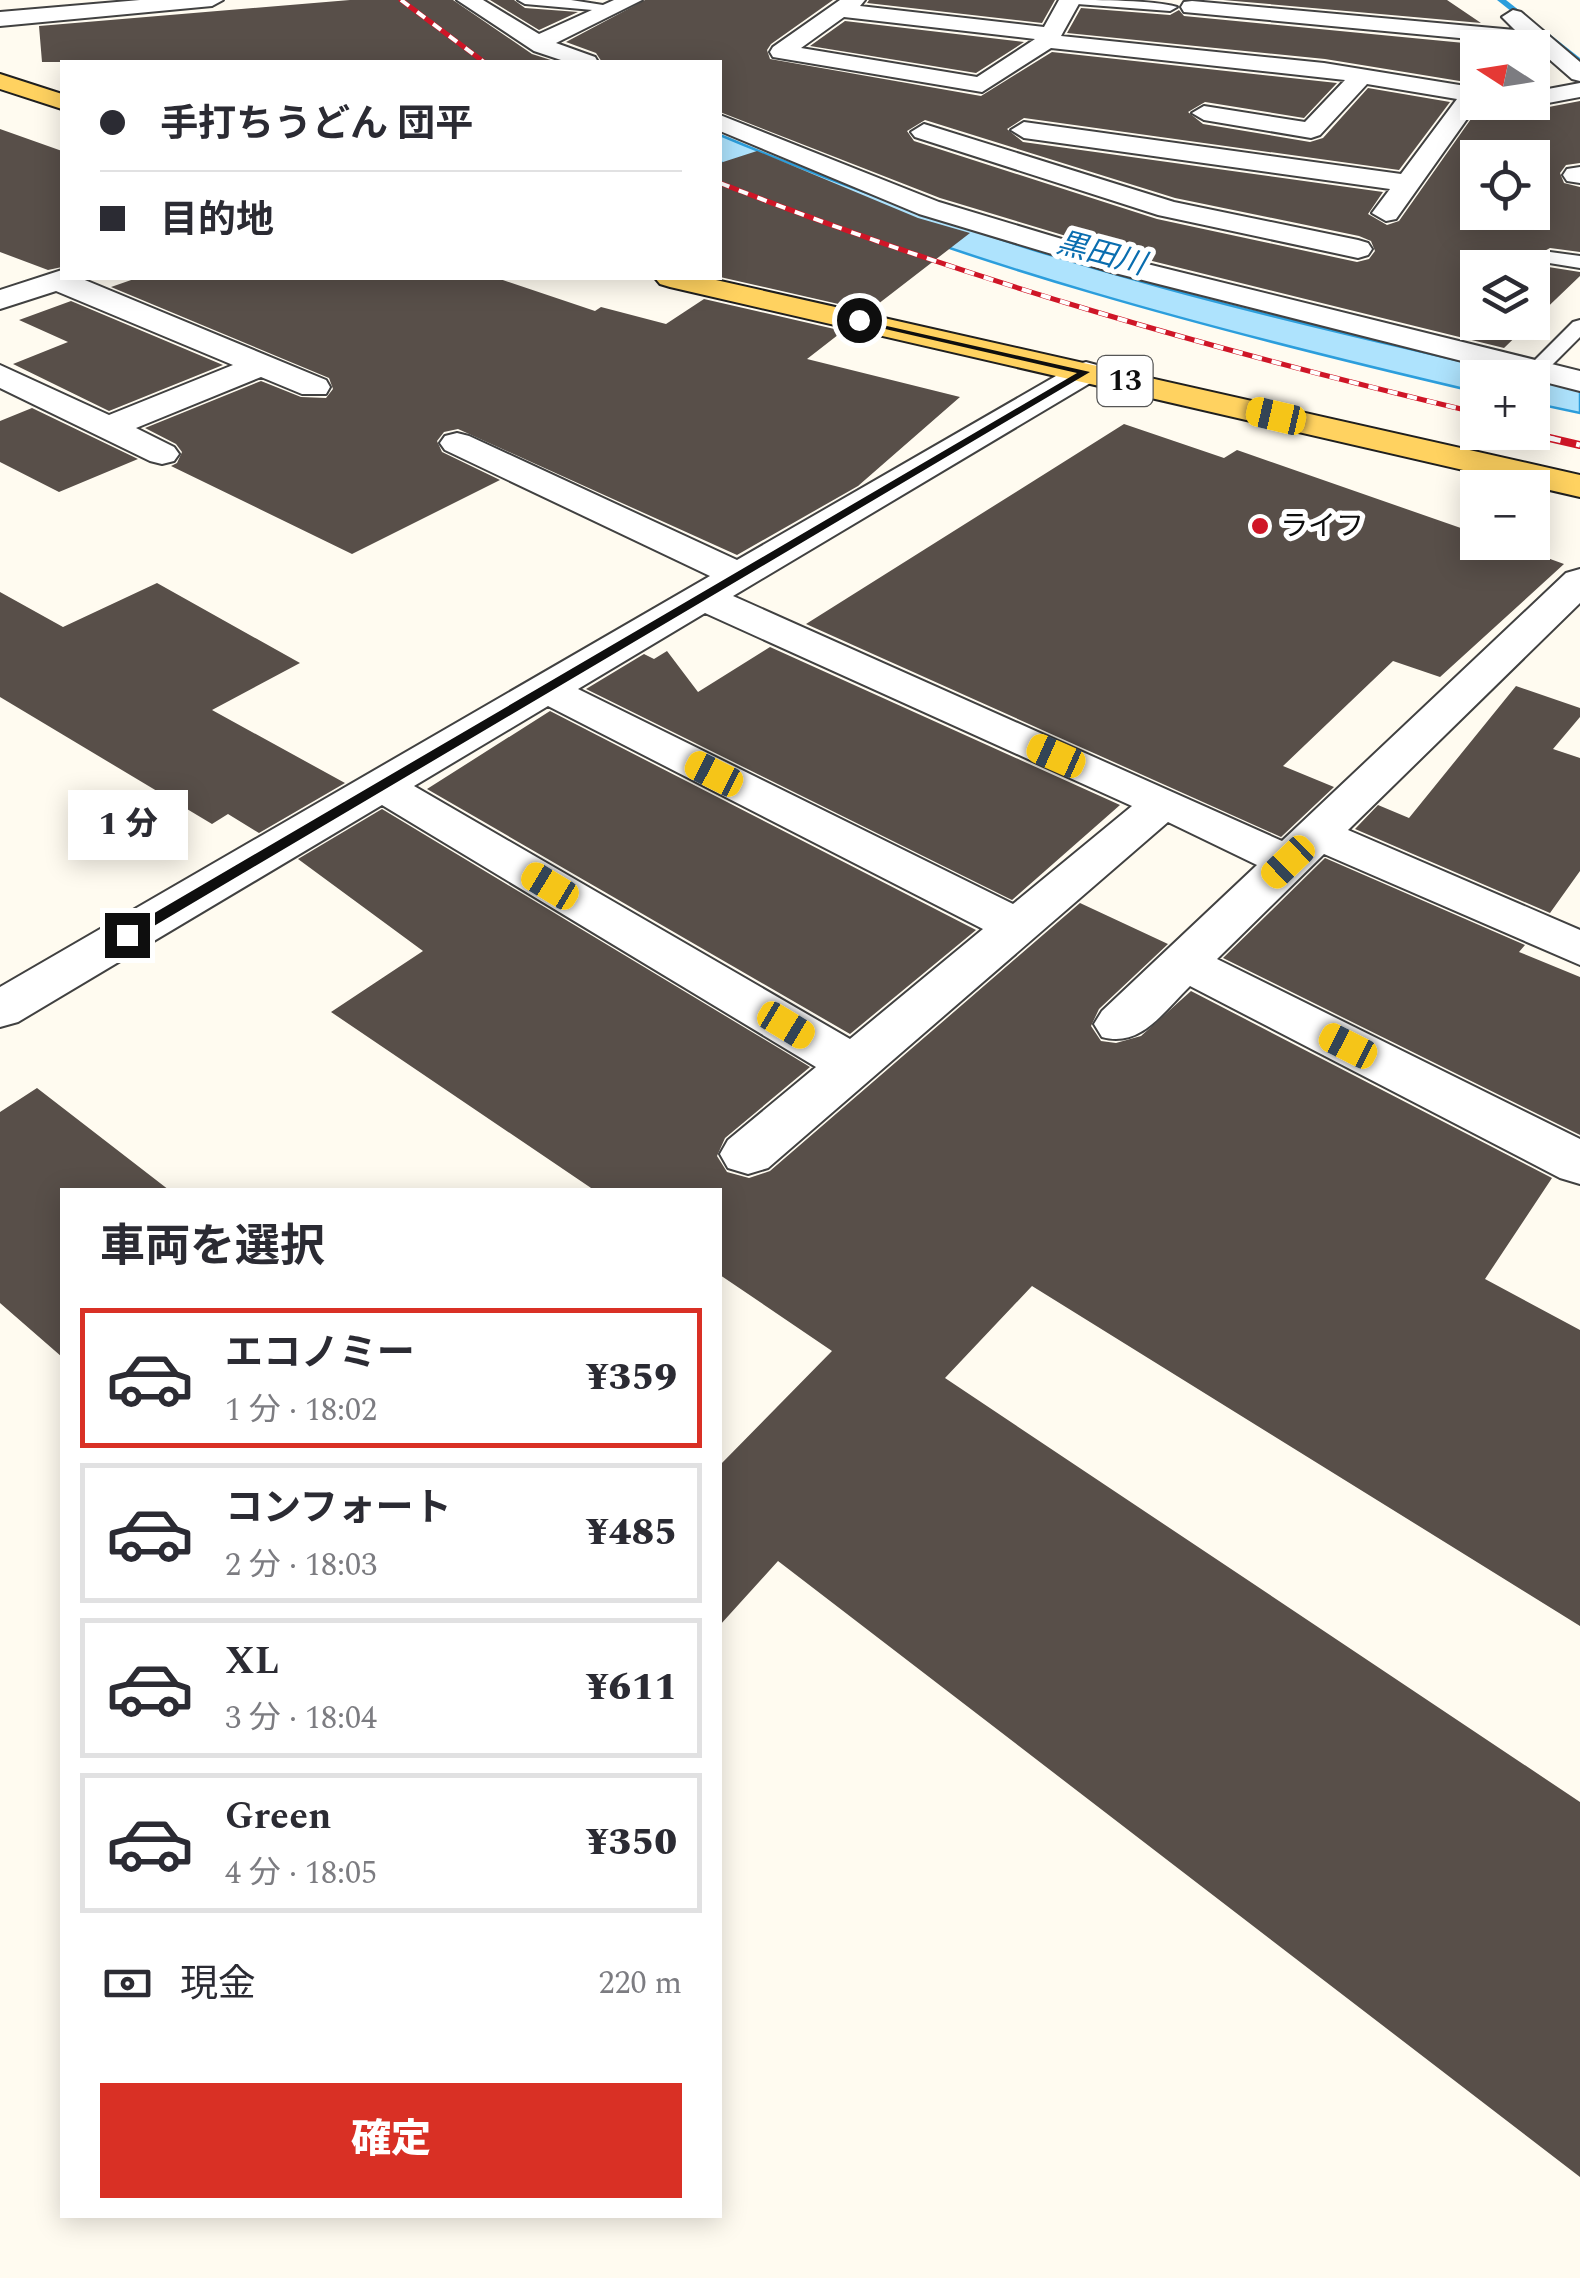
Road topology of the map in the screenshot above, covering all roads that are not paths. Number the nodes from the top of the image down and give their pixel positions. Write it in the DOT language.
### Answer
graph roads {
  1 [pos="212,0"];
  2 [pos="468,0"];
  3 [pos="525,0"];
  4 [pos="1074,0"];
  5 [pos="176,2"];
  6 [pos="623,4"];
  7 [pos="1496,4"];
  8 [pos="847,5"];
  9 [pos="1187,7"];
  10 [pos="10,12"];
  11 [pos="1528,30"];
  12 [pos="1338,34"];
  13 [pos="1460,37"];
  14 [pos="1049,38"];
  15 [pos="540,45"];
  16 [pos="1550,48"];
  17 [pos="579,59"];
  18 [pos="1580,74"];
  19 [pos="1362,76"];
  20 [pos="0,81"];
  21 [pos="1580,90"];
  22 [pos="1460,92"];
  23 [pos="1550,96"];
  24 [pos="60,101"];
  25 [pos="1204,114"];
  26 [pos="1460,114"];
  27 [pos="722,123"];
  28 [pos="1024,130"];
  29 [pos="924,132"];
  30 [pos="1220,158"];
  31 [pos="1408,183"];
  32 [pos="1168,209"];
  33 [pos="1358,249"];
  34 [pos="1550,258"];
  35 [pos="1580,262"];
  36 [pos="60,279"];
  37 [pos="63,280"];
  38 [pos="679,280"];
  39 [pos="0,300"];
  40 [pos="1309,315"];
  41 [pos="1580,326"];
  42 [pos="1487,360"];
  43 [pos="1546,360"];
  44 [pos="261,364"];
  45 [pos="1086,372"];
  46 [pos="0,375"];
  47 [pos="1550,375"];
  48 [pos="1580,381"];
  49 [pos="314,386"];
  50 [pos="108,428"];
  51 [pos="456,442"];
  52 [pos="162,454"];
  53 [pos="1580,486"];
  54 [pos="1580,581"];
  55 [pos="721,586"];
  56 [pos="546,689"];
  57 [pos="382,786"];
  58 [pos="1162,803"];
  59 [pos="1303,848"];
  60 [pos="1018,926"];
  61 [pos="1580,949"];
  62 [pos="1183,962"];
  63 [pos="0,1010"];
  64 [pos="1120,1024"];
  65 [pos="853,1065"];
  66 [pos="748,1154"];
  67 [pos="1580,1163"];
  1 -- 5 [label="street"];
  2 -- 15 [label="street"];
  3 -- 6 [label="lane"];
  4 -- 9 [label="lane"];
  4 -- 14 [label="street"];
  5 -- 10 [label="street"];
  6 -- 15 [label="street"];
  7 -- 11 [label="street"];
  8 -- 14 [label="street"];
  8 -- 14 [label="street"];
  9 -- 12 [label="street"];
  12 -- 13 [label="street"];
  12 -- 14 [label="street"];
  12 -- 19 [label="street"];
  15 -- 17 [label="street"];
  16 -- 18 [label="street"];
  19 -- 22 [label="street"];
  19 -- 25 [label="street"];
  20 -- 24 [label="main road"];
  21 -- 23 [label="street"];
  26 -- 31 [label="street"];
  27 -- 40 [label="street"];
  28 -- 30 [label="street"];
  29 -- 32 [label="street"];
  30 -- 31 [label="street"];
  30 -- 32 [label="street"];
  31 -- 33 [label="street"];
  32 -- 33 [label="street"];
  33 -- 40 [label="street"];
  34 -- 35 [label="lane"];
  36 -- 39 [label="street"];
  37 -- 44 [label="street"];
  38 -- 45 [label="main road, 13"];
  40 -- 42 [label="street"];
  41 -- 43 [label="lane"];
  44 -- 49 [label="street"];
  44 -- 50 [label="street"];
  45 -- 53 [label="main road, 13"];
  45 -- 55 [label="street"];
  46 -- 50 [label="street"];
  47 -- 48 [label="street"];
  50 -- 52 [label="street"];
  51 -- 55 [label="street"];
  54 -- 59 [label="street"];
  55 -- 56 [label="street"];
  55 -- 58 [label="street"];
  56 -- 57 [label="street"];
  56 -- 60 [label="street"];
  57 -- 63 [label="street"];
  57 -- 65 [label="street"];
  58 -- 59 [label="street"];
  58 -- 60 [label="street"];
  59 -- 61 [label="street"];
  59 -- 62 [label="street"];
  60 -- 65 [label="street"];
  62 -- 64 [label="street"];
  62 -- 67 [label="street"];
  65 -- 66 [label="street"];
}
